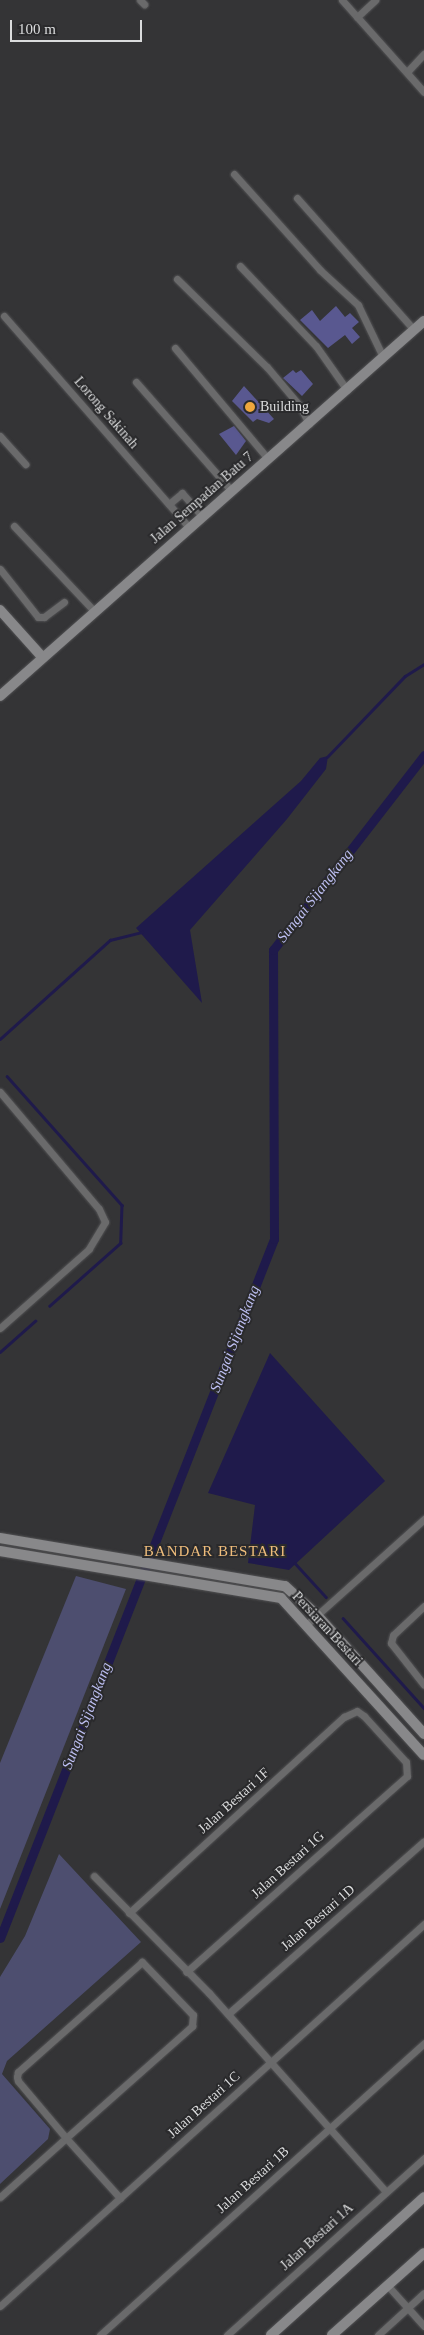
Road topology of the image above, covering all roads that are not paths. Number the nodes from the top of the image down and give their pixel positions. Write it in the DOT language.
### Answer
graph roads {
  1 [pos="342,0"];
  2 [pos="375,0"];
  3 [pos="357,17"];
  4 [pos="424,54"];
  5 [pos="407,72"];
  6 [pos="424,92"];
  7 [pos="234,174"];
  8 [pos="297,198"];
  9 [pos="240,266"];
  10 [pos="177,279"];
  11 [pos="4,316"];
  12 [pos="424,321"];
  13 [pos="414,330"];
  14 [pos="174,348"];
  15 [pos="383,357"];
  16 [pos="136,382"];
  17 [pos="347,390"];
  18 [pos="309,424"];
  19 [pos="0,436"];
  20 [pos="268,459"];
  21 [pos="24,464"];
  22 [pos="231,490"];
  23 [pos="169,504"];
  24 [pos="202,516"];
  25 [pos="14,526"];
  26 [pos="189,527"];
  27 [pos="0,569"];
  28 [pos="64,602"];
  29 [pos="0,610"];
  30 [pos="94,611"];
  31 [pos="43,658"];
  32 [pos="0,696"];
  33 [pos="0,1092"];
  34 [pos="0,1328"];
  35 [pos="424,1519"];
  36 [pos="0,1538"];
  37 [pos="0,1551"];
  38 [pos="424,1606"];
  39 [pos="317,1615"];
  40 [pos="306,1625"];
  41 [pos="424,1684"];
  42 [pos="424,1734"];
  43 [pos="424,1755"];
  44 [pos="407,1776"];
  45 [pos="424,1841"];
  46 [pos="94,1876"];
  47 [pos="129,1913"];
  48 [pos="424,1924"];
  49 [pos="186,1972"];
  50 [pos="228,2014"];
  51 [pos="424,2043"];
  52 [pos="271,2062"];
  53 [pos="329,2128"];
  54 [pos="66,2138"];
  55 [pos="424,2158"];
  56 [pos="386,2192"];
  57 [pos="0,2197"];
  58 [pos="424,2197"];
  59 [pos="120,2198"];
  60 [pos="424,2252"];
  61 [pos="388,2286"];
  62 [pos="424,2293"];
  63 [pos="0,2306"];
  64 [pos="408,2308"];
  65 [pos="424,2326"];
  66 [pos="100,2335"];
  67 [pos="227,2335"];
  68 [pos="271,2335"];
  69 [pos="332,2335"];
  70 [pos="378,2335"];
  1 -- 3 [label="street"];
  2 -- 3 [label="street"];
  3 -- 5 [label="street"];
  4 -- 5 [label="street"];
  5 -- 6 [label="street"];
  7 -- 15 [label="street"];
  8 -- 13 [label="street"];
  9 -- 17 [label="street"];
  10 -- 18 [label="street"];
  11 -- 23 [label="street, Lorong Sakinah"];
  12 -- 13 [label="street, Jalan Sempadan Batu 7"];
  13 -- 15 [label="street, Jalan Sempadan Batu 7"];
  14 -- 20 [label="street"];
  15 -- 17 [label="street, Jalan Sempadan Batu 7"];
  16 -- 22 [label="street"];
  17 -- 18 [label="street, Jalan Sempadan Batu 7"];
  18 -- 20 [label="street, Jalan Sempadan Batu 7"];
  19 -- 21 [label="street"];
  20 -- 22 [label="street, Jalan Sempadan Batu 7"];
  22 -- 24 [label="street, Jalan Sempadan Batu 7"];
  23 -- 24 [label="street"];
  23 -- 26 [label="street, Lorong Sakinah"];
  24 -- 26 [label="street, Jalan Sempadan Batu 7"];
  25 -- 30 [label="street"];
  26 -- 30 [label="street, Jalan Sempadan Batu 7"];
  27 -- 28 [label="street"];
  29 -- 31 [label="street"];
  30 -- 31 [label="street, Jalan Sempadan Batu 7"];
  31 -- 32 [label="street, Jalan Sempadan Batu 7"];
  33 -- 34 [label="street"];
  35 -- 39 [label="street"];
  36 -- 39 [label="street, Persiaran Bestari"];
  37 -- 40 [label="street, Persiaran Bestari"];
  38 -- 41 [label="street"];
  39 -- 40 [label="street"];
  39 -- 42 [label="street, Persiaran Bestari"];
  40 -- 43 [label="street, Persiaran Bestari"];
  44 -- 47 [label="street, Jalan Bestari 1F"];
  44 -- 49 [label="street, Jalan Bestari 1G"];
  45 -- 50 [label="street, Jalan Bestari 1D"];
  46 -- 47 [label="street"];
  47 -- 49 [label="street"];
  48 -- 52 [label="street, Jalan Bestari 1C"];
  49 -- 50 [label="street"];
  50 -- 52 [label="street"];
  51 -- 53 [label="street, Jalan Bestari 1B"];
  52 -- 53 [label="street"];
  52 -- 59 [label="street, Jalan Bestari 1C"];
  53 -- 56 [label="street"];
  53 -- 66 [label="street, Jalan Bestari 1B"];
  54 -- 54 [label="street"];
  54 -- 57 [label="street"];
  54 -- 59 [label="street"];
  55 -- 56 [label="street, Jalan Bestari 1A"];
  56 -- 67 [label="street, Jalan Bestari 1A"];
  58 -- 68 [label="street"];
  59 -- 63 [label="street, Jalan Bestari 1C"];
  60 -- 61 [label="street"];
  61 -- 64 [label="street"];
  61 -- 69 [label="street"];
  62 -- 64 [label="street"];
  64 -- 65 [label="street"];
  64 -- 70 [label="street"];
}
